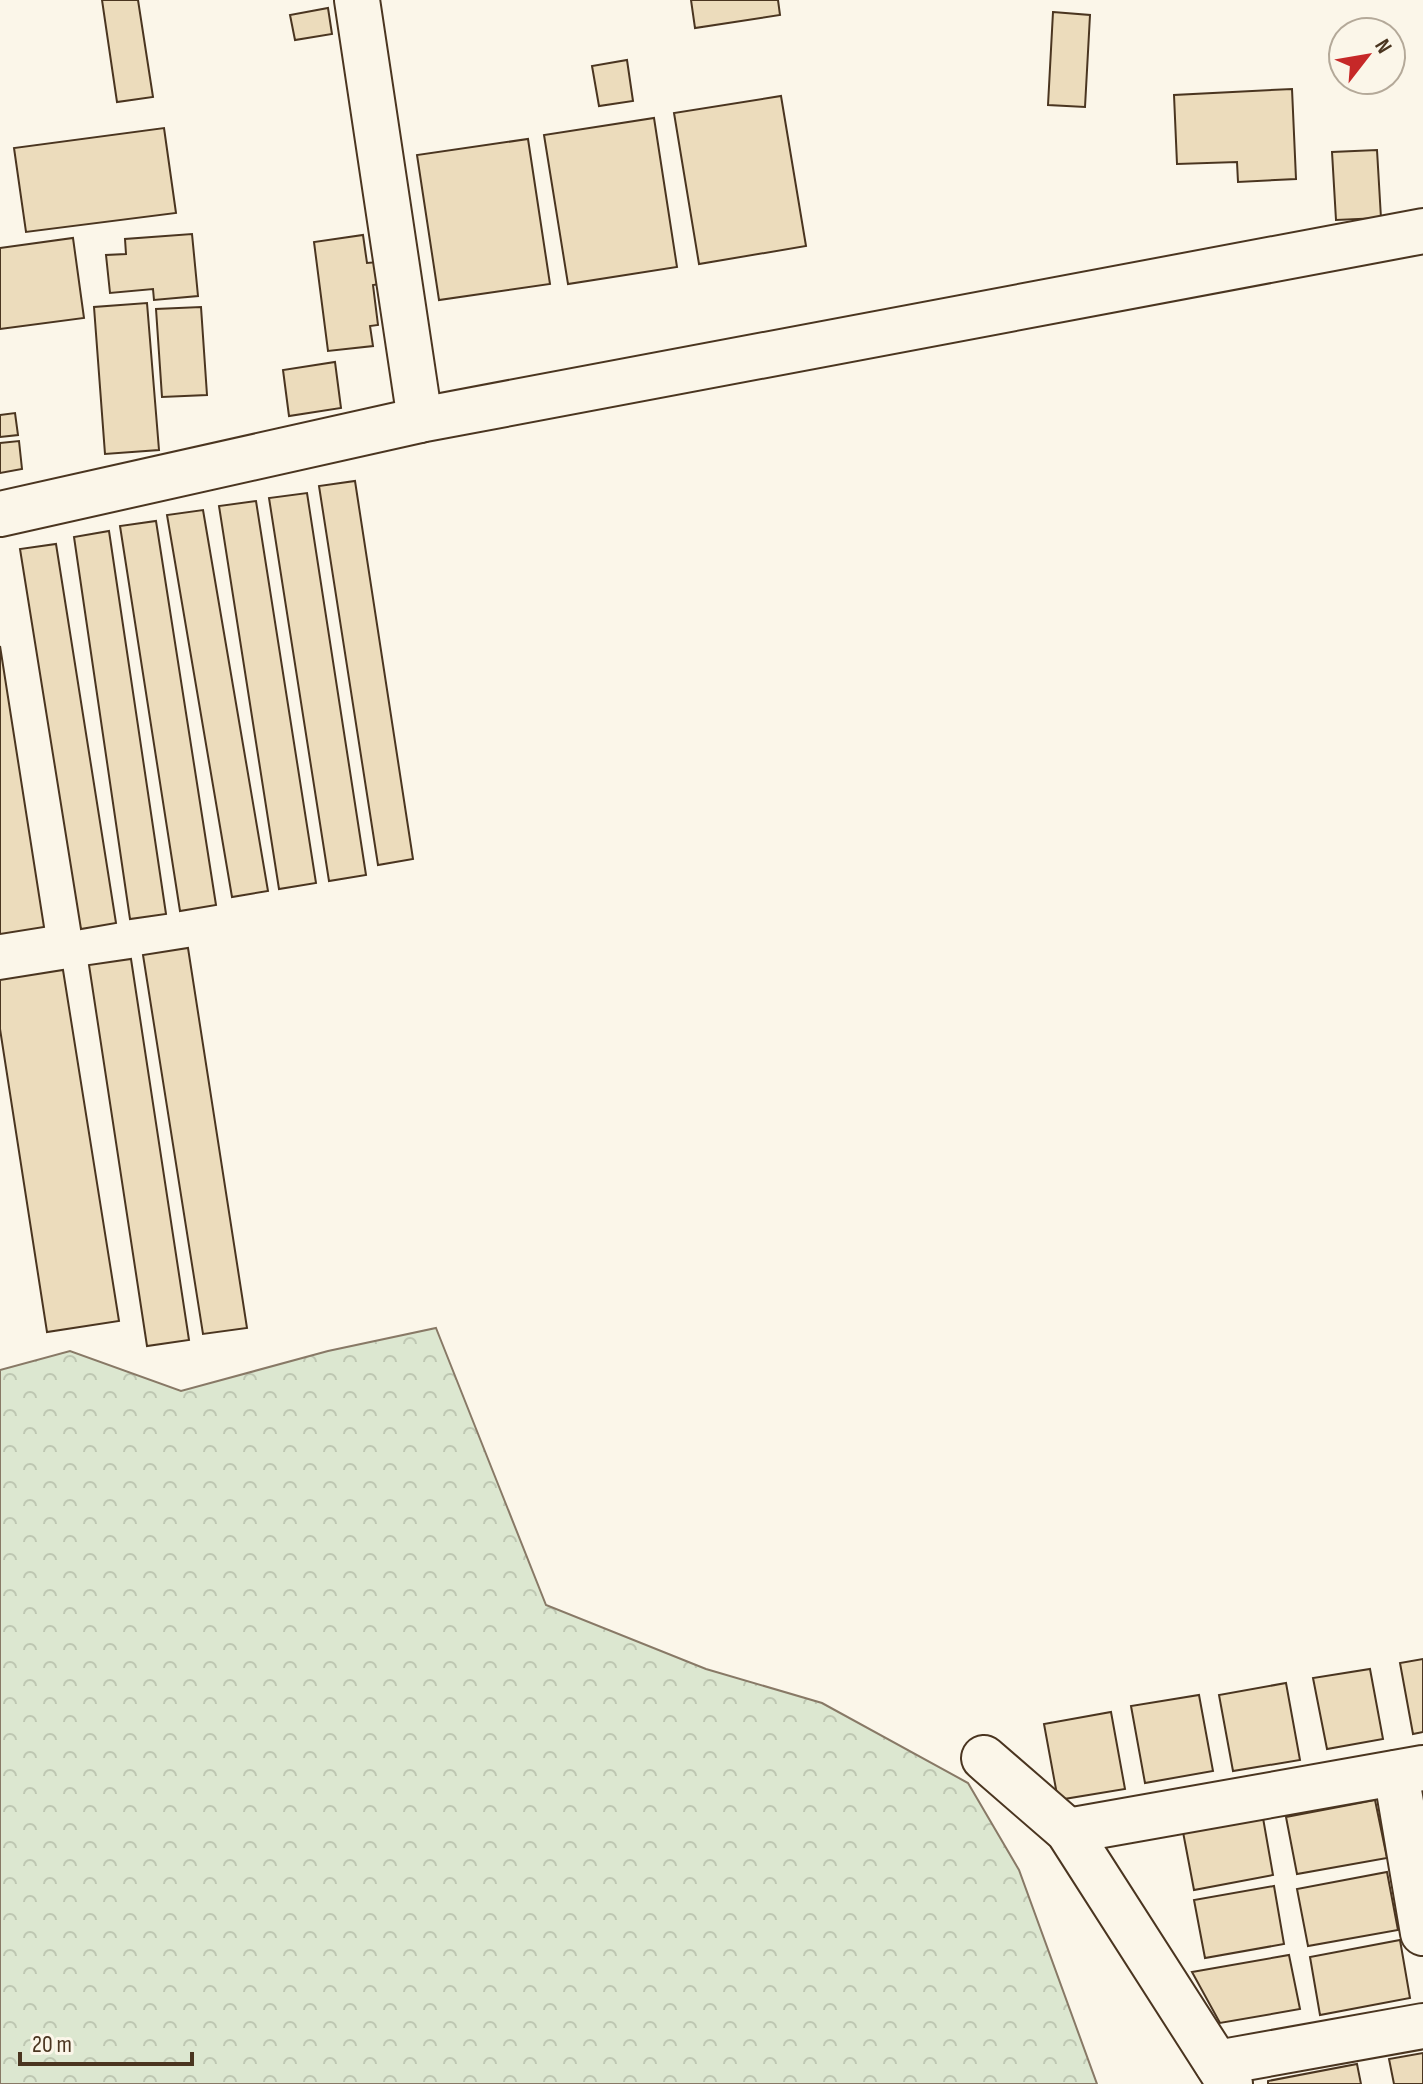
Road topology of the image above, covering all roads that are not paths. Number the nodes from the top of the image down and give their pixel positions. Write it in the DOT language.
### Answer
graph roads {
  1 [pos="357,0"];
  2 [pos="1423,231"];
  3 [pos="420,420"];
  4 [pos="0,514"];
  5 [pos="984,1758"];
  6 [pos="1409,1770"];
  7 [pos="1068,1831"];
  8 [pos="1423,1933"];
  9 [pos="1423,2026"];
  10 [pos="1223,2074"];
  1 -- 3 [label="street"];
  2 -- 3 [label="street"];
  3 -- 4 [label="street"];
  5 -- 7 [label="street"];
  6 -- 7 [label="street"];
  6 -- 8 [label="street"];
  7 -- 10 [label="street"];
  9 -- 10 [label="street"];
}
